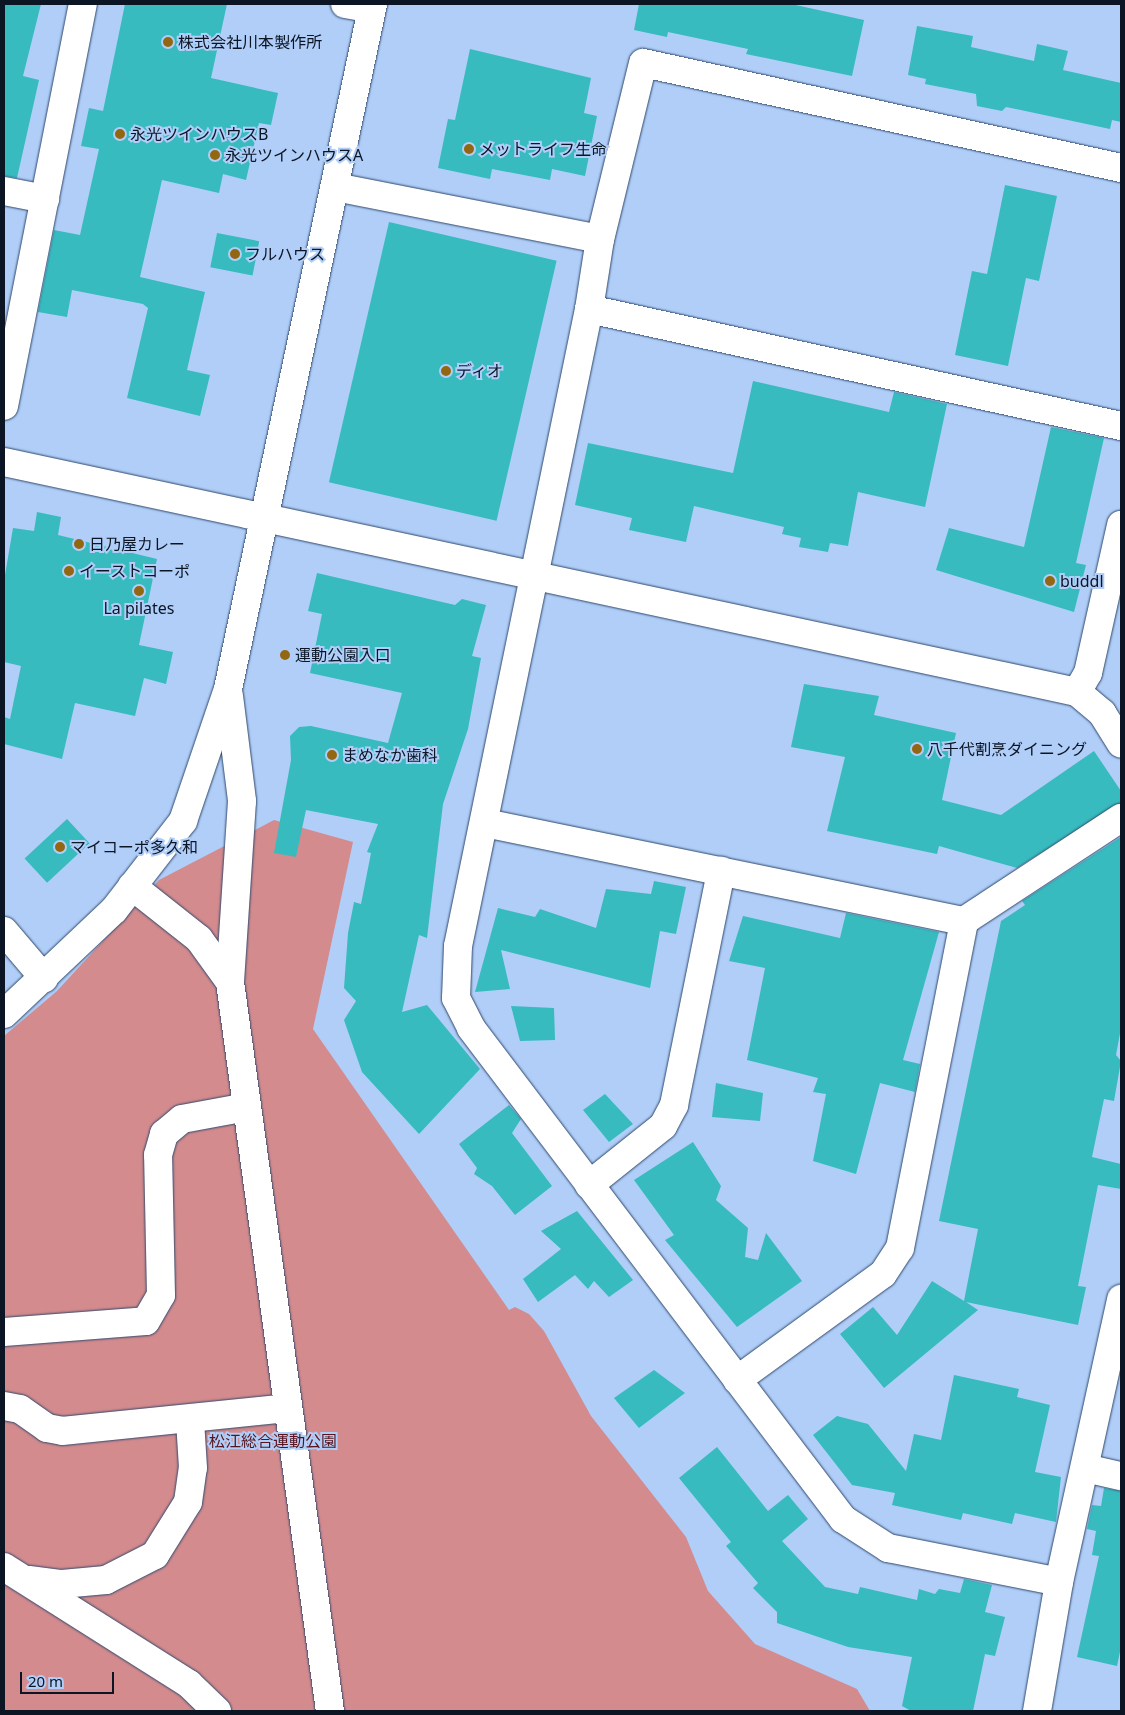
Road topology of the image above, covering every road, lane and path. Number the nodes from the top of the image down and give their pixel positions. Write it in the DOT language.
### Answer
graph roads {
  1 [pos="83,4"];
  2 [pos="345,4"];
  3 [pos="373,7"];
  4 [pos="1121,168"];
  5 [pos="334,187"];
  6 [pos="4,190"];
  7 [pos="45,199"];
  8 [pos="600,239"];
  9 [pos="589,309"];
  10 [pos="4,406"];
  11 [pos="1121,426"];
  12 [pos="4,462"];
  13 [pos="263,515"];
  14 [pos="1121,525"];
  15 [pos="533,572"];
  16 [pos="228,690"];
  17 [pos="1077,692"];
  18 [pos="1121,743"];
  19 [pos="1121,818"];
  20 [pos="485,823"];
  21 [pos="721,871"];
  22 [pos="132,886"];
  23 [pos="964,921"];
  24 [pos="4,931"];
  25 [pos="44,978"];
  26 [pos="230,982"];
  27 [pos="4,1014"];
  28 [pos="246,1107"];
  29 [pos="590,1185"];
  30 [pos="1121,1300"];
  31 [pos="4,1332"];
  32 [pos="738,1380"];
  33 [pos="4,1406"];
  34 [pos="287,1408"];
  35 [pos="190,1420"];
  36 [pos="1085,1468"];
  37 [pos="1121,1476"];
  38 [pos="4,1567"];
  39 [pos="29,1580"];
  40 [pos="1059,1582"];
  41 [pos="216,1711"];
  42 [pos="330,1711"];
  43 [pos="1037,1711"];
  1 -- 7 [label="street"];
  2 -- 3 [label="street"];
  3 -- 5 [label="street"];
  4 -- 8 [label="street"];
  5 -- 8 [label="street"];
  5 -- 13 [label="street"];
  6 -- 7 [label="street"];
  7 -- 10 [label="street"];
  8 -- 9 [label="street"];
  9 -- 11 [label="street"];
  9 -- 15 [label="street"];
  12 -- 13 [label="street"];
  13 -- 15 [label="street"];
  13 -- 16 [label="street"];
  14 -- 17 [label="street"];
  15 -- 17 [label="street"];
  15 -- 20 [label="street"];
  16 -- 22 [label="street"];
  16 -- 26 [label="street"];
  17 -- 18 [label="street"];
  19 -- 23 [label="street"];
  20 -- 21 [label="street"];
  20 -- 29 [label="street"];
  21 -- 23 [label="street"];
  21 -- 29 [label="street"];
  22 -- 25 [label="street"];
  22 -- 26 [label="street"];
  23 -- 32 [label="street"];
  24 -- 25 [label="street"];
  25 -- 27 [label="street"];
  26 -- 28 [label="street"];
  28 -- 31 [label="street"];
  28 -- 34 [label="street"];
  29 -- 32 [label="street"];
  30 -- 36 [label="street"];
  32 -- 40 [label="street"];
  33 -- 35 [label="street"];
  34 -- 35 [label="street"];
  34 -- 42 [label="street"];
  35 -- 39 [label="street"];
  36 -- 37 [label="street"];
  36 -- 40 [label="street"];
  38 -- 39 [label="street"];
  39 -- 41 [label="street"];
  40 -- 43 [label="street"];
}
